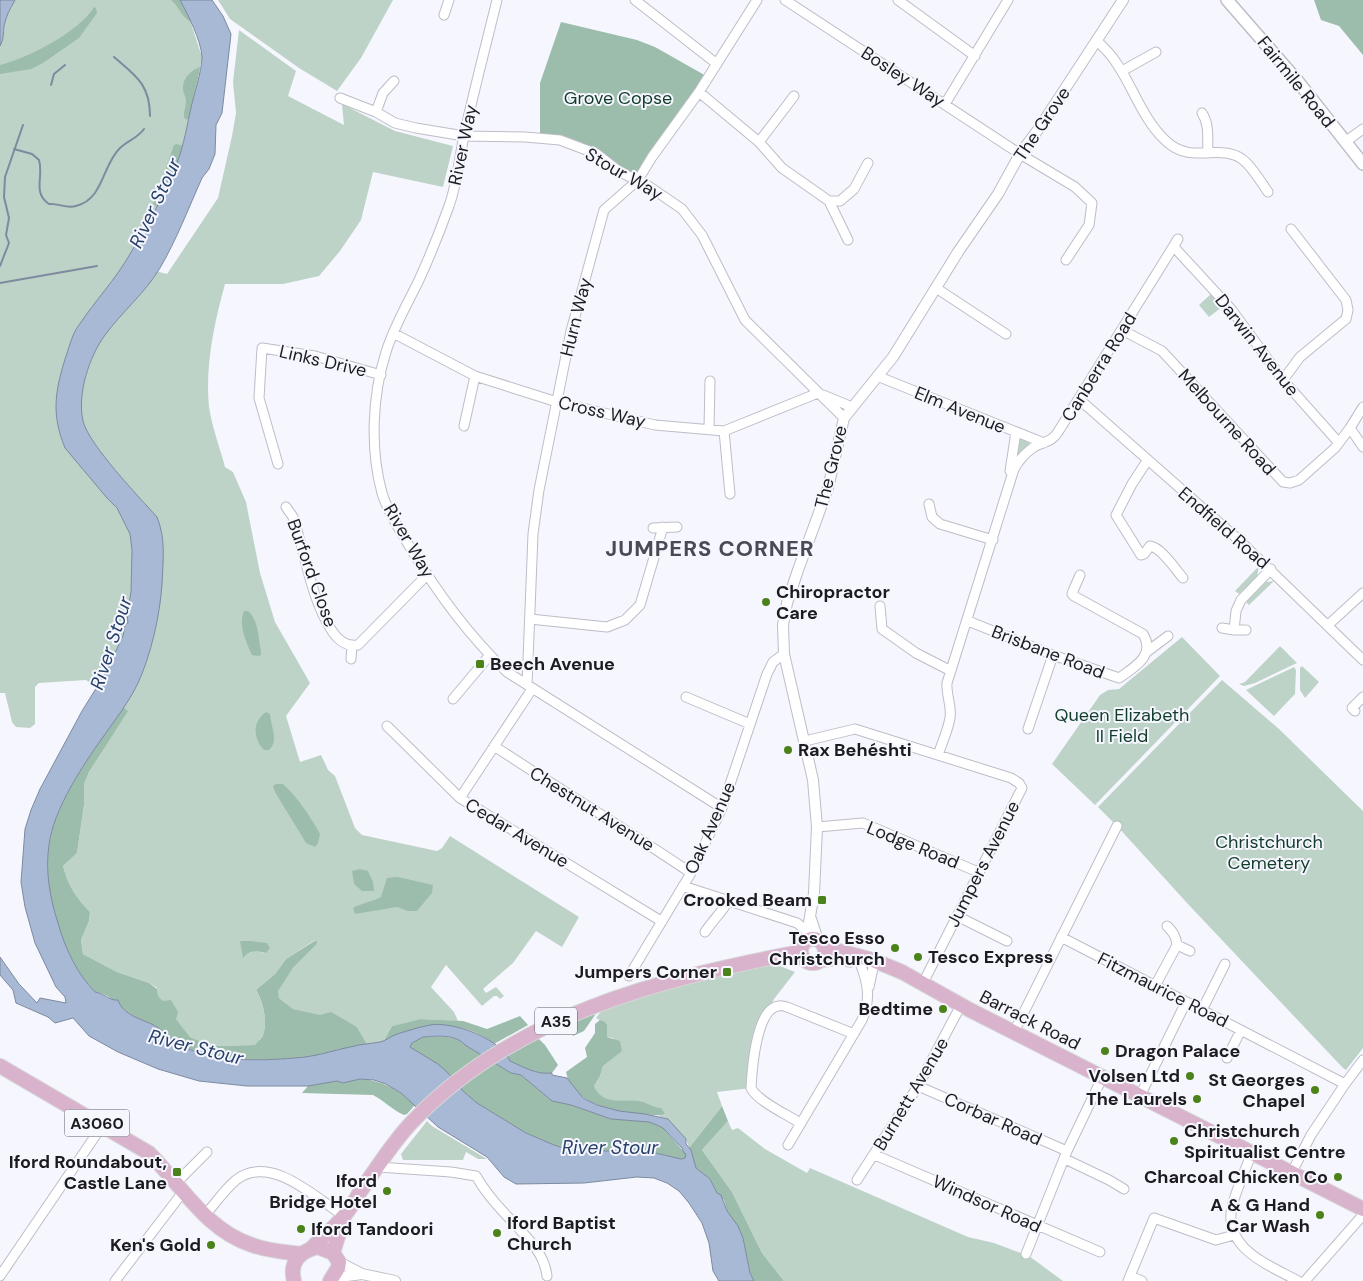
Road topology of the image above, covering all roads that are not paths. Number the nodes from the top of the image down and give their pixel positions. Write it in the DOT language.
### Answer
graph roads {
  1 [pos="449,0"];
  2 [pos="495,0"];
  3 [pos="635,0"];
  4 [pos="757,0"];
  5 [pos="785,0"];
  6 [pos="898,0"];
  7 [pos="1008,0"];
  8 [pos="1123,0"];
  9 [pos="1228,0"];
  10 [pos="444,15"];
  11 [pos="1097,41"];
  12 [pos="1156,52"];
  13 [pos="975,56"];
  14 [pos="717,64"];
  15 [pos="1122,71"];
  16 [pos="394,81"];
  17 [pos="699,92"];
  18 [pos="794,96"];
  19 [pos="340,98"];
  20 [pos="945,104"];
  21 [pos="376,112"];
  22 [pos="1202,113"];
  23 [pos="1363,128"];
  24 [pos="464,136"];
  25 [pos="759,142"];
  26 [pos="1345,142"];
  27 [pos="1208,153"];
  28 [pos="1020,154"];
  29 [pos="868,164"];
  30 [pos="1363,164"];
  31 [pos="638,180"];
  32 [pos="1268,192"];
  33 [pos="829,201"];
  34 [pos="1292,234"];
  35 [pos="848,240"];
  36 [pos="1176,243"];
  37 [pos="1066,260"];
  38 [pos="936,288"];
  39 [pos="1122,330"];
  40 [pos="393,333"];
  41 [pos="1006,334"];
  42 [pos="381,375"];
  43 [pos="475,376"];
  44 [pos="877,376"];
  45 [pos="1282,380"];
  46 [pos="710,381"];
  47 [pos="818,393"];
  48 [pos="1080,400"];
  49 [pos="557,402"];
  50 [pos="852,407"];
  51 [pos="1363,407"];
  52 [pos="844,418"];
  53 [pos="464,426"];
  54 [pos="1350,428"];
  55 [pos="709,429"];
  56 [pos="724,431"];
  57 [pos="1016,432"];
  58 [pos="1044,443"];
  59 [pos="1339,443"];
  60 [pos="1363,446"];
  61 [pos="1147,461"];
  62 [pos="278,464"];
  63 [pos="1008,483"];
  64 [pos="730,494"];
  65 [pos="929,504"];
  66 [pos="286,506"];
  67 [pos="677,527"];
  68 [pos="992,540"];
  69 [pos="1271,569"];
  70 [pos="427,575"];
  71 [pos="1080,575"];
  72 [pos="1183,578"];
  73 [pos="1363,593"];
  74 [pos="880,606"];
  75 [pos="530,619"];
  76 [pos="968,621"];
  77 [pos="1328,625"];
  78 [pos="1222,628"];
  79 [pos="1234,630"];
  80 [pos="1246,630"];
  81 [pos="1168,636"];
  82 [pos="352,645"];
  83 [pos="1148,651"];
  84 [pos="784,654"];
  85 [pos="1052,655"];
  86 [pos="489,656"];
  87 [pos="351,659"];
  88 [pos="1363,660"];
  89 [pos="787,668"];
  90 [pos="770,670"];
  91 [pos="951,671"];
  92 [pos="529,687"];
  93 [pos="686,697"];
  94 [pos="1363,697"];
  95 [pos="454,699"];
  96 [pos="1351,708"];
  97 [pos="750,724"];
  98 [pos="387,726"];
  99 [pos="1028,729"];
  100 [pos="805,742"];
  101 [pos="494,746"];
  102 [pos="938,756"];
  103 [pos="460,798"];
  104 [pos="722,808"];
  105 [pos="1117,826"];
  106 [pos="817,827"];
  107 [pos="978,872"];
  108 [pos="691,873"];
  109 [pos="683,886"];
  110 [pos="729,900"];
  111 [pos="957,916"];
  112 [pos="662,921"];
  113 [pos="1167,926"];
  114 [pos="705,932"];
  115 [pos="1060,937"];
  116 [pos="1007,941"];
  117 [pos="1177,944"];
  118 [pos="813,945"];
  119 [pos="1190,951"];
  120 [pos="868,963"];
  121 [pos="1225,964"];
  122 [pos="629,976"];
  123 [pos="922,984"];
  124 [pos="867,985"];
  125 [pos="1155,986"];
  126 [pos="1186,1002"];
  127 [pos="961,1005"];
  128 [pos="1202,1010"];
  129 [pos="1241,1030"];
  130 [pos="1014,1032"];
  131 [pos="854,1034"];
  132 [pos="1227,1058"];
  133 [pos="1363,1060"];
  134 [pos="0,1066"];
  135 [pos="1102,1078"];
  136 [pos="1345,1084"];
  137 [pos="918,1086"];
  138 [pos="1140,1096"];
  139 [pos="800,1123"];
  140 [pos="102,1126"];
  141 [pos="788,1145"];
  142 [pos="207,1152"];
  143 [pos="1252,1152"];
  144 [pos="875,1155"];
  145 [pos="1066,1155"];
  146 [pos="378,1166"];
  147 [pos="1292,1172"];
  148 [pos="857,1180"];
  149 [pos="179,1187"];
  150 [pos="1124,1189"];
  151 [pos="1363,1208"];
  152 [pos="205,1214"];
  153 [pos="1363,1214"];
  154 [pos="344,1216"];
  155 [pos="1037,1226"];
  156 [pos="1234,1235"];
  157 [pos="273,1250"];
  158 [pos="306,1252"];
  159 [pos="1100,1252"];
  160 [pos="1026,1254"];
  161 [pos="336,1258"];
  162 [pos="362,1274"];
  163 [pos="0,1276"];
  164 [pos="546,1276"];
  165 [pos="293,1277"];
  166 [pos="1129,1278"];
  167 [pos="331,1280"];
  168 [pos="115,1281"];
  169 [pos="395,1281"];
  170 [pos="1142,1281"];
  171 [pos="1298,1281"];
  172 [pos="1304,1281"];
  1 -- 10 [label="street"];
  2 -- 24 [label="street, River Way"];
  3 -- 14 [label="street"];
  4 -- 14 [label="street, Hurn Way"];
  5 -- 20 [label="street, Bosley Way"];
  6 -- 13 [label="street"];
  7 -- 13 [label="street"];
  8 -- 11 [label="street, The Grove"];
  9 -- 26 [label="main road, Fairmile Road"];
  11 -- 15 [label="street"];
  11 -- 28 [label="street, The Grove"];
  12 -- 15 [label="street"];
  13 -- 20 [label="street"];
  14 -- 17 [label="street, Hurn Way"];
  15 -- 27 [label="street"];
  16 -- 21 [label="street"];
  17 -- 25 [label="street"];
  17 -- 31 [label="street, Hurn Way"];
  18 -- 25 [label="street"];
  19 -- 21 [label="street, Stour Way"];
  20 -- 28 [label="street, Bosley Way"];
  21 -- 24 [label="street, Stour Way"];
  22 -- 27 [label="street"];
  23 -- 26 [label="street"];
  24 -- 31 [label="street, Stour Way"];
  24 -- 40 [label="street, River Way"];
  25 -- 33 [label="street"];
  26 -- 30 [label="main road, Fairmile Road"];
  27 -- 32 [label="street"];
  28 -- 37 [label="street, Bosley Way"];
  28 -- 38 [label="street, The Grove"];
  29 -- 33 [label="street"];
  31 -- 47 [label="street, Stour Way"];
  31 -- 49 [label="street, Hurn Way"];
  33 -- 35 [label="street"];
  34 -- 45 [label="street"];
  36 -- 39 [label="street, Canberra Road"];
  36 -- 45 [label="street, Darwin Avenue"];
  38 -- 41 [label="street"];
  38 -- 44 [label="street, The Grove"];
  39 -- 48 [label="street, Canberra Road"];
  39 -- 59 [label="street, Melbourne Road"];
  40 -- 42 [label="street, River Way"];
  40 -- 43 [label="street, Cross Way"];
  42 -- 62 [label="street, Links Drive"];
  42 -- 70 [label="street, River Way"];
  43 -- 49 [label="street, Cross Way"];
  43 -- 53 [label="street"];
  44 -- 50 [label="street, The Grove"];
  44 -- 57 [label="street, Elm Avenue"];
  45 -- 59 [label="street, Darwin Avenue"];
  46 -- 55 [label="street"];
  47 -- 50 [label="street, Stour Way"];
  47 -- 52 [label="street, Stour Way"];
  47 -- 56 [label="street, Cross Way"];
  48 -- 58 [label="street, Canberra Road"];
  48 -- 61 [label="street, Endfield Road"];
  49 -- 55 [label="street, Cross Way"];
  49 -- 75 [label="street, Hurn Way"];
  50 -- 52 [label="street, The Grove"];
  51 -- 54 [label="street, Melbourne Road"];
  52 -- 84 [label="street, The Grove"];
  54 -- 59 [label="street, Melbourne Road"];
  54 -- 60 [label="street"];
  55 -- 56 [label="street, Cross Way"];
  56 -- 64 [label="street"];
  57 -- 58 [label="street, Elm Avenue"];
  57 -- 63 [label="street, Canberra Road"];
  58 -- 63 [label="street, Canberra Road"];
  61 -- 69 [label="street, Endfield Road"];
  61 -- 72 [label="street"];
  63 -- 68 [label="street, Canberra Road"];
  65 -- 68 [label="street"];
  66 -- 82 [label="street, Burford Close"];
  67 -- 75 [label="street"];
  68 -- 76 [label="street, Canberra Road"];
  69 -- 77 [label="street, Endfield Road"];
  69 -- 79 [label="street"];
  70 -- 82 [label="street, Burford Close"];
  70 -- 86 [label="street, River Way"];
  71 -- 83 [label="street"];
  73 -- 77 [label="street"];
  74 -- 91 [label="street"];
  75 -- 92 [label="street, Hurn Way"];
  76 -- 85 [label="street, Brisbane Road"];
  76 -- 91 [label="street, Canberra Road"];
  77 -- 88 [label="street, Endfield Road"];
  78 -- 79 [label="street"];
  79 -- 80 [label="street"];
  81 -- 83 [label="street, Brisbane Road"];
  82 -- 87 [label="street"];
  83 -- 85 [label="street, Brisbane Road"];
  84 -- 89 [label="street, The Grove"];
  84 -- 90 [label="street, Oak Avenue"];
  85 -- 99 [label="street"];
  86 -- 92 [label="street, River Way"];
  86 -- 95 [label="street"];
  89 -- 90 [label="street"];
  89 -- 100 [label="street, The Grove"];
  90 -- 97 [label="street, Oak Avenue"];
  91 -- 102 [label="street, Canberra Road"];
  92 -- 101 [label="street"];
  92 -- 104 [label="street, River Way"];
  93 -- 97 [label="street"];
  94 -- 96 [label="street"];
  97 -- 104 [label="street, Oak Avenue"];
  98 -- 103 [label="street, Cedar Avenue"];
  100 -- 102 [label="street, Jumpers Avenue"];
  100 -- 106 [label="street, The Grove"];
  101 -- 103 [label="street"];
  101 -- 108 [label="street, Chestnut Avenue"];
  102 -- 107 [label="street, Jumpers Avenue"];
  103 -- 112 [label="street, Cedar Avenue"];
  104 -- 108 [label="street, Oak Avenue"];
  105 -- 115 [label="street"];
  106 -- 107 [label="street, Lodge Road"];
  106 -- 118 [label="street, The Grove"];
  107 -- 111 [label="street, Jumpers Avenue"];
  108 -- 109 [label="street, Oak Avenue"];
  109 -- 110 [label="street"];
  109 -- 112 [label="street, Oak Avenue"];
  110 -- 114 [label="street"];
  110 -- 118 [label="street"];
  111 -- 116 [label="street"];
  111 -- 123 [label="street, Jumpers Avenue"];
  112 -- 122 [label="street, Oak Avenue"];
  113 -- 117 [label="street"];
  115 -- 125 [label="street, Fitzmaurice Road"];
  115 -- 130 [label="street"];
  117 -- 119 [label="street"];
  117 -- 125 [label="street"];
  118 -- 120 [label="main road, Barrack Road / A35"];
  118 -- 146 [label="main road, Barrack Road / A35"];
  120 -- 123 [label="main road, Barrack Road / A35"];
  120 -- 124 [label="street"];
  120 -- 124 [label="street"];
  121 -- 128 [label="street"];
  123 -- 127 [label="main road, Barrack Road / A35"];
  124 -- 131 [label="street"];
  125 -- 126 [label="street, Fitzmaurice Road"];
  126 -- 128 [label="street, Fitzmaurice Road"];
  126 -- 138 [label="street"];
  127 -- 130 [label="main road, Barrack Road / A35"];
  127 -- 137 [label="street, Burnett Avenue"];
  128 -- 129 [label="street, Fitzmaurice Road"];
  129 -- 132 [label="street"];
  129 -- 136 [label="street, Fitzmaurice Road"];
  130 -- 135 [label="main road, Barrack Road / A35"];
  131 -- 139 [label="street"];
  131 -- 139 [label="street"];
  133 -- 136 [label="street"];
  134 -- 140 [label="main road, A3060"];
  135 -- 138 [label="main road, Barrack Road / A35"];
  135 -- 145 [label="street"];
  136 -- 147 [label="street"];
  137 -- 144 [label="street, Burnett Avenue"];
  137 -- 145 [label="street, Corbar Road"];
  138 -- 143 [label="main road, Barrack Road / A35"];
  139 -- 141 [label="street"];
  140 -- 149 [label="main road, A3060"];
  140 -- 163 [label="street"];
  142 -- 149 [label="street"];
  143 -- 147 [label="main road, Barrack Road / A35"];
  143 -- 156 [label="street"];
  144 -- 148 [label="street, Burnett Avenue"];
  144 -- 155 [label="street, Windsor Road"];
  145 -- 150 [label="street, Corbar Road"];
  145 -- 155 [label="street"];
  146 -- 154 [label="main road, A35"];
  146 -- 164 [label="street"];
  147 -- 151 [label="main road, Barrack Road / A35"];
  149 -- 152 [label="main road, A3060"];
  149 -- 168 [label="street"];
  152 -- 154 [label="street"];
  152 -- 157 [label="main road, A3060"];
  153 -- 172 [label="street"];
  154 -- 158 [label="main road, A35"];
  154 -- 161 [label="main road, A35"];
  155 -- 159 [label="street, Windsor Road"];
  155 -- 160 [label="street"];
  156 -- 166 [label="street"];
  156 -- 171 [label="street"];
  157 -- 158 [label="main road, A3060"];
  157 -- 165 [label="main road"];
  158 -- 161 [label="main road"];
  158 -- 165 [label="main road"];
  161 -- 162 [label="street"];
  161 -- 167 [label="main road"];
  162 -- 167 [label="street"];
  162 -- 169 [label="street"];
  166 -- 170 [label="street"];
}
